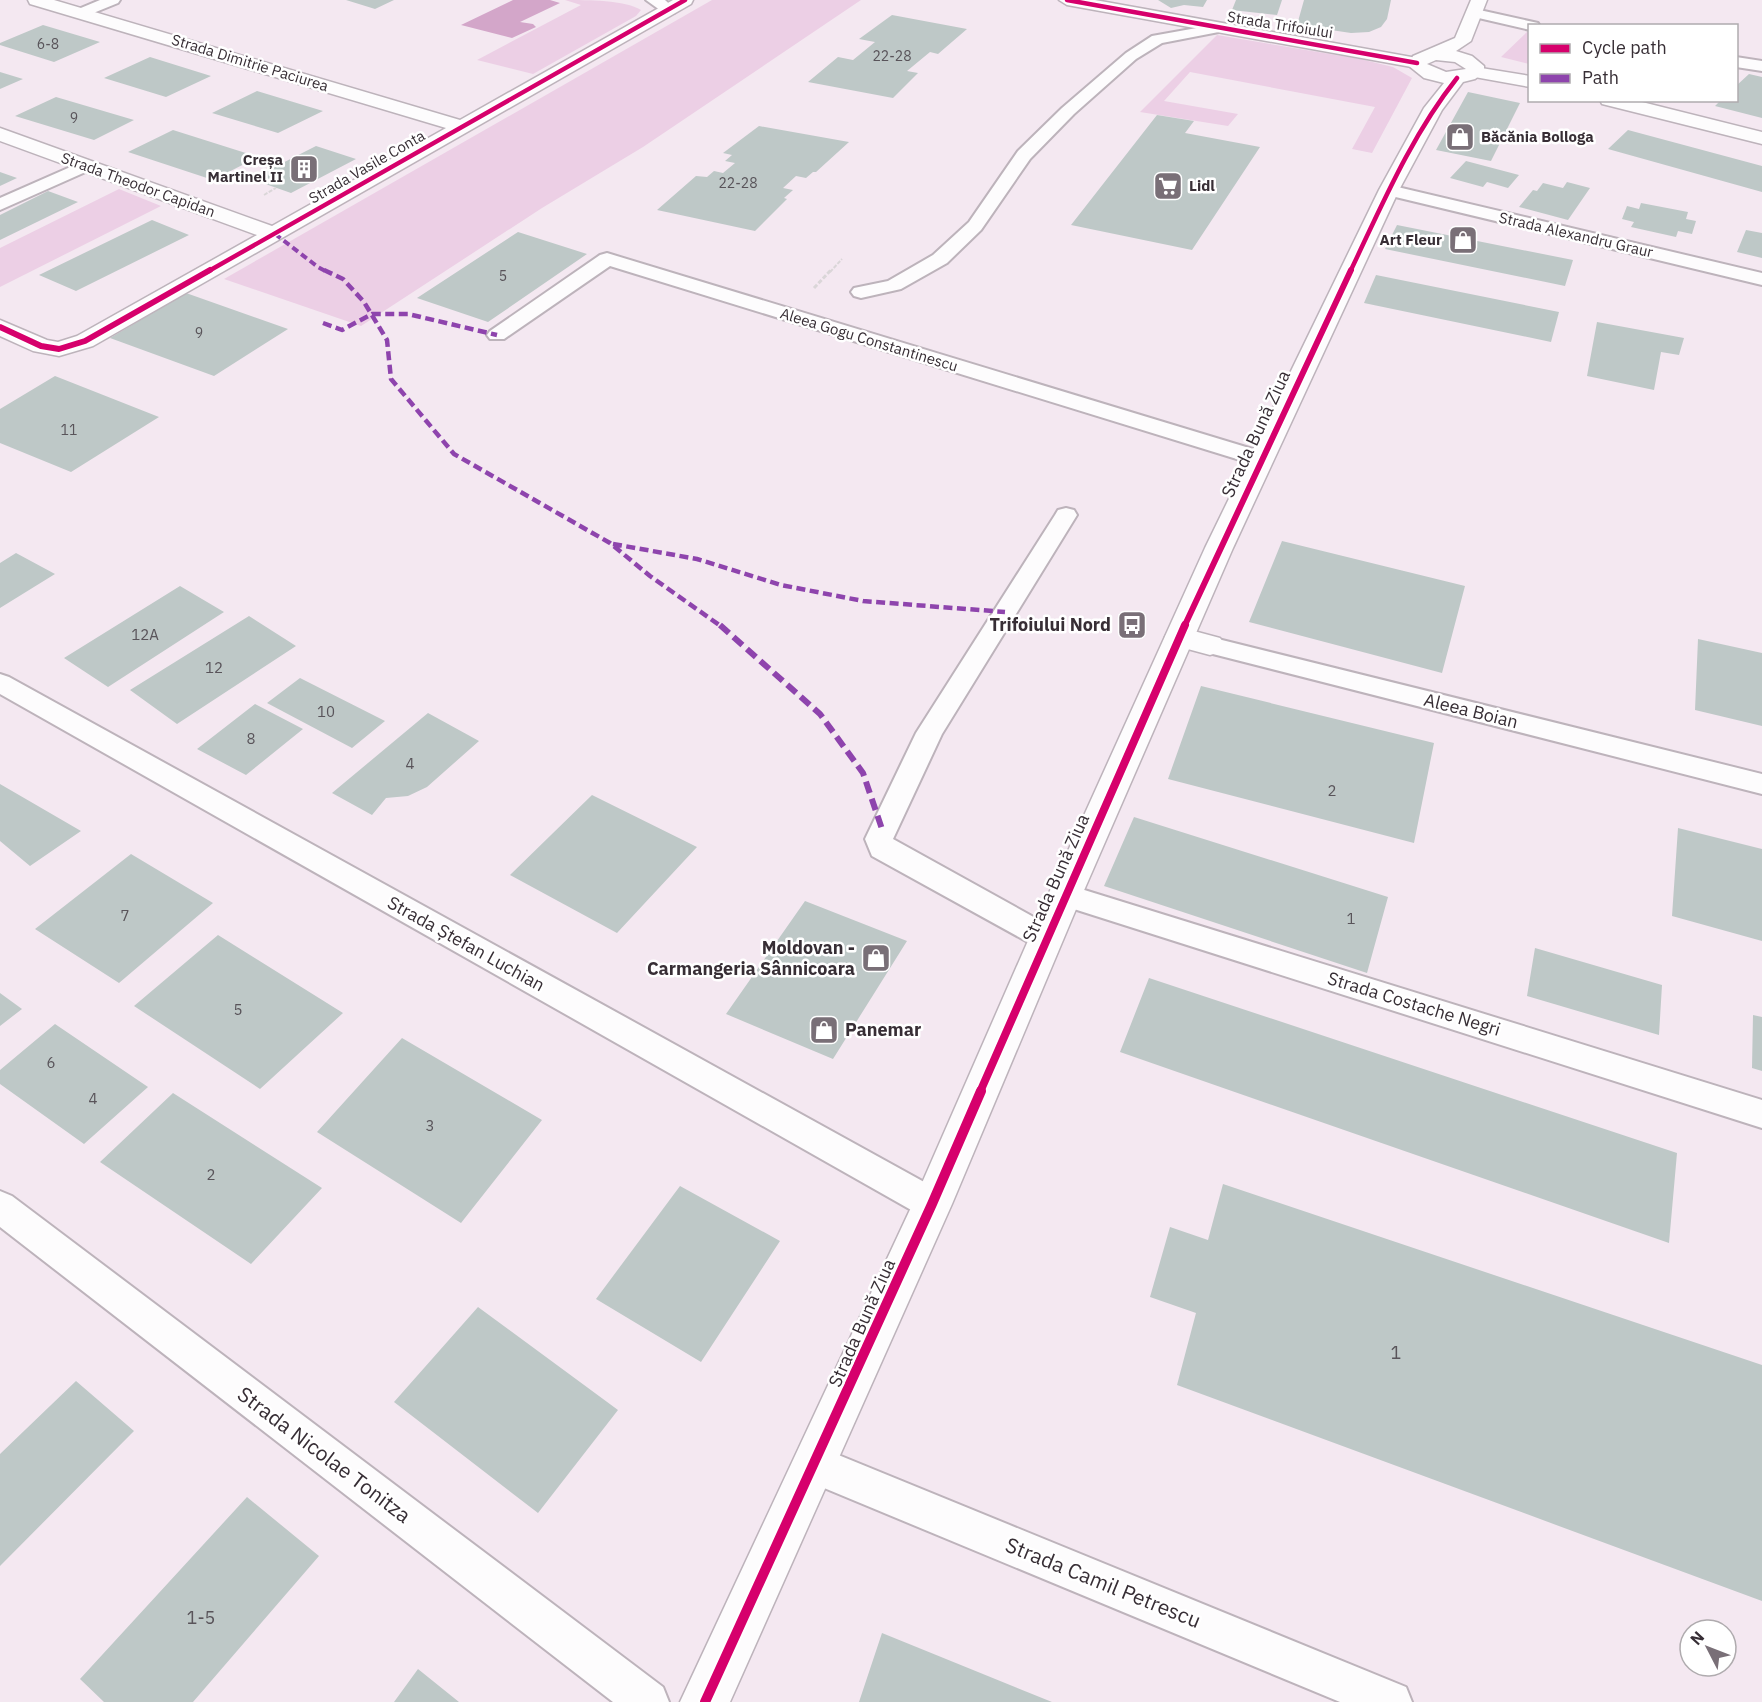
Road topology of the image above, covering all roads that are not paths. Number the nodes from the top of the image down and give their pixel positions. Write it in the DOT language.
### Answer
graph roads {
  1 [pos="36,0"];
  2 [pos="113,0"];
  3 [pos="1067,0"];
  4 [pos="669,3"];
  5 [pos="1477,6"];
  6 [pos="81,13"];
  7 [pos="1528,24"];
  8 [pos="1219,28"];
  9 [pos="1462,41"];
  10 [pos="1738,62"];
  11 [pos="1426,64"];
  12 [pos="1762,66"];
  13 [pos="1466,70"];
  14 [pos="1528,82"];
  15 [pos="1618,102"];
  16 [pos="1433,108"];
  17 [pos="464,127"];
  18 [pos="0,134"];
  19 [pos="1762,138"];
  20 [pos="84,166"];
  21 [pos="1389,190"];
  22 [pos="0,205"];
  23 [pos="275,234"];
  24 [pos="1762,279"];
  25 [pos="861,292"];
  26 [pos="0,327"];
  27 [pos="497,335"];
  28 [pos="1261,459"];
  29 [pos="1066,515"];
  30 [pos="1194,641"];
  31 [pos="0,683"];
  32 [pos="1762,784"];
  33 [pos="1065,895"];
  34 [pos="1046,938"];
  35 [pos="1762,1114"];
  36 [pos="932,1204"];
  37 [pos="0,1208"];
  38 [pos="814,1464"];
  39 [pos="648,1702"];
  40 [pos="705,1702"];
  41 [pos="1391,1702"];
  1 -- 6 [label="street, Strada Dimitrie Paciurea"];
  2 -- 6 [label="lane"];
  3 -- 8 [label="street, Strada Trifoiului"];
  4 -- 17 [label="street, Strada Vasile Conta"];
  5 -- 7 [label="lane"];
  5 -- 9 [label="street"];
  6 -- 17 [label="street, Strada Dimitrie Paciurea"];
  8 -- 11 [label="street, Strada Trifoiului"];
  8 -- 25 [label="lane"];
  9 -- 11 [label="street"];
  9 -- 13 [label="street"];
  10 -- 12 [label="lane"];
  11 -- 13 [label="street, Strada Trifoiului"];
  11 -- 16 [label="street"];
  13 -- 14 [label="street, Strada Trifoiului"];
  13 -- 16 [label="street, Strada Bună Ziua"];
  15 -- 19 [label="street"];
  16 -- 21 [label="street, Strada Bună Ziua"];
  17 -- 23 [label="street, Strada Vasile Conta"];
  18 -- 20 [label="street, Strada Theodor Capidan"];
  20 -- 22 [label="lane"];
  20 -- 23 [label="street, Strada Theodor Capidan"];
  21 -- 24 [label="lane, Strada Alexandru Graur"];
  21 -- 28 [label="street, Strada Bună Ziua"];
  23 -- 26 [label="street, Strada Vasile Conta"];
  27 -- 28 [label="lane, Aleea Gogu Constantinescu"];
  28 -- 30 [label="street, Strada Bună Ziua"];
  29 -- 34 [label="lane"];
  30 -- 32 [label="lane, Aleea Boian"];
  30 -- 33 [label="street, Strada Bună Ziua"];
  31 -- 36 [label="lane, Strada Ștefan Luchian"];
  33 -- 34 [label="street, Strada Bună Ziua"];
  33 -- 35 [label="lane, Strada Costache Negri"];
  34 -- 36 [label="street, Strada Bună Ziua"];
  36 -- 38 [label="street, Strada Bună Ziua"];
  37 -- 39 [label="lane, Strada Nicolae Tonitza"];
  38 -- 40 [label="street, Strada Bună Ziua"];
  38 -- 41 [label="lane, Strada Camil Petrescu"];
}
